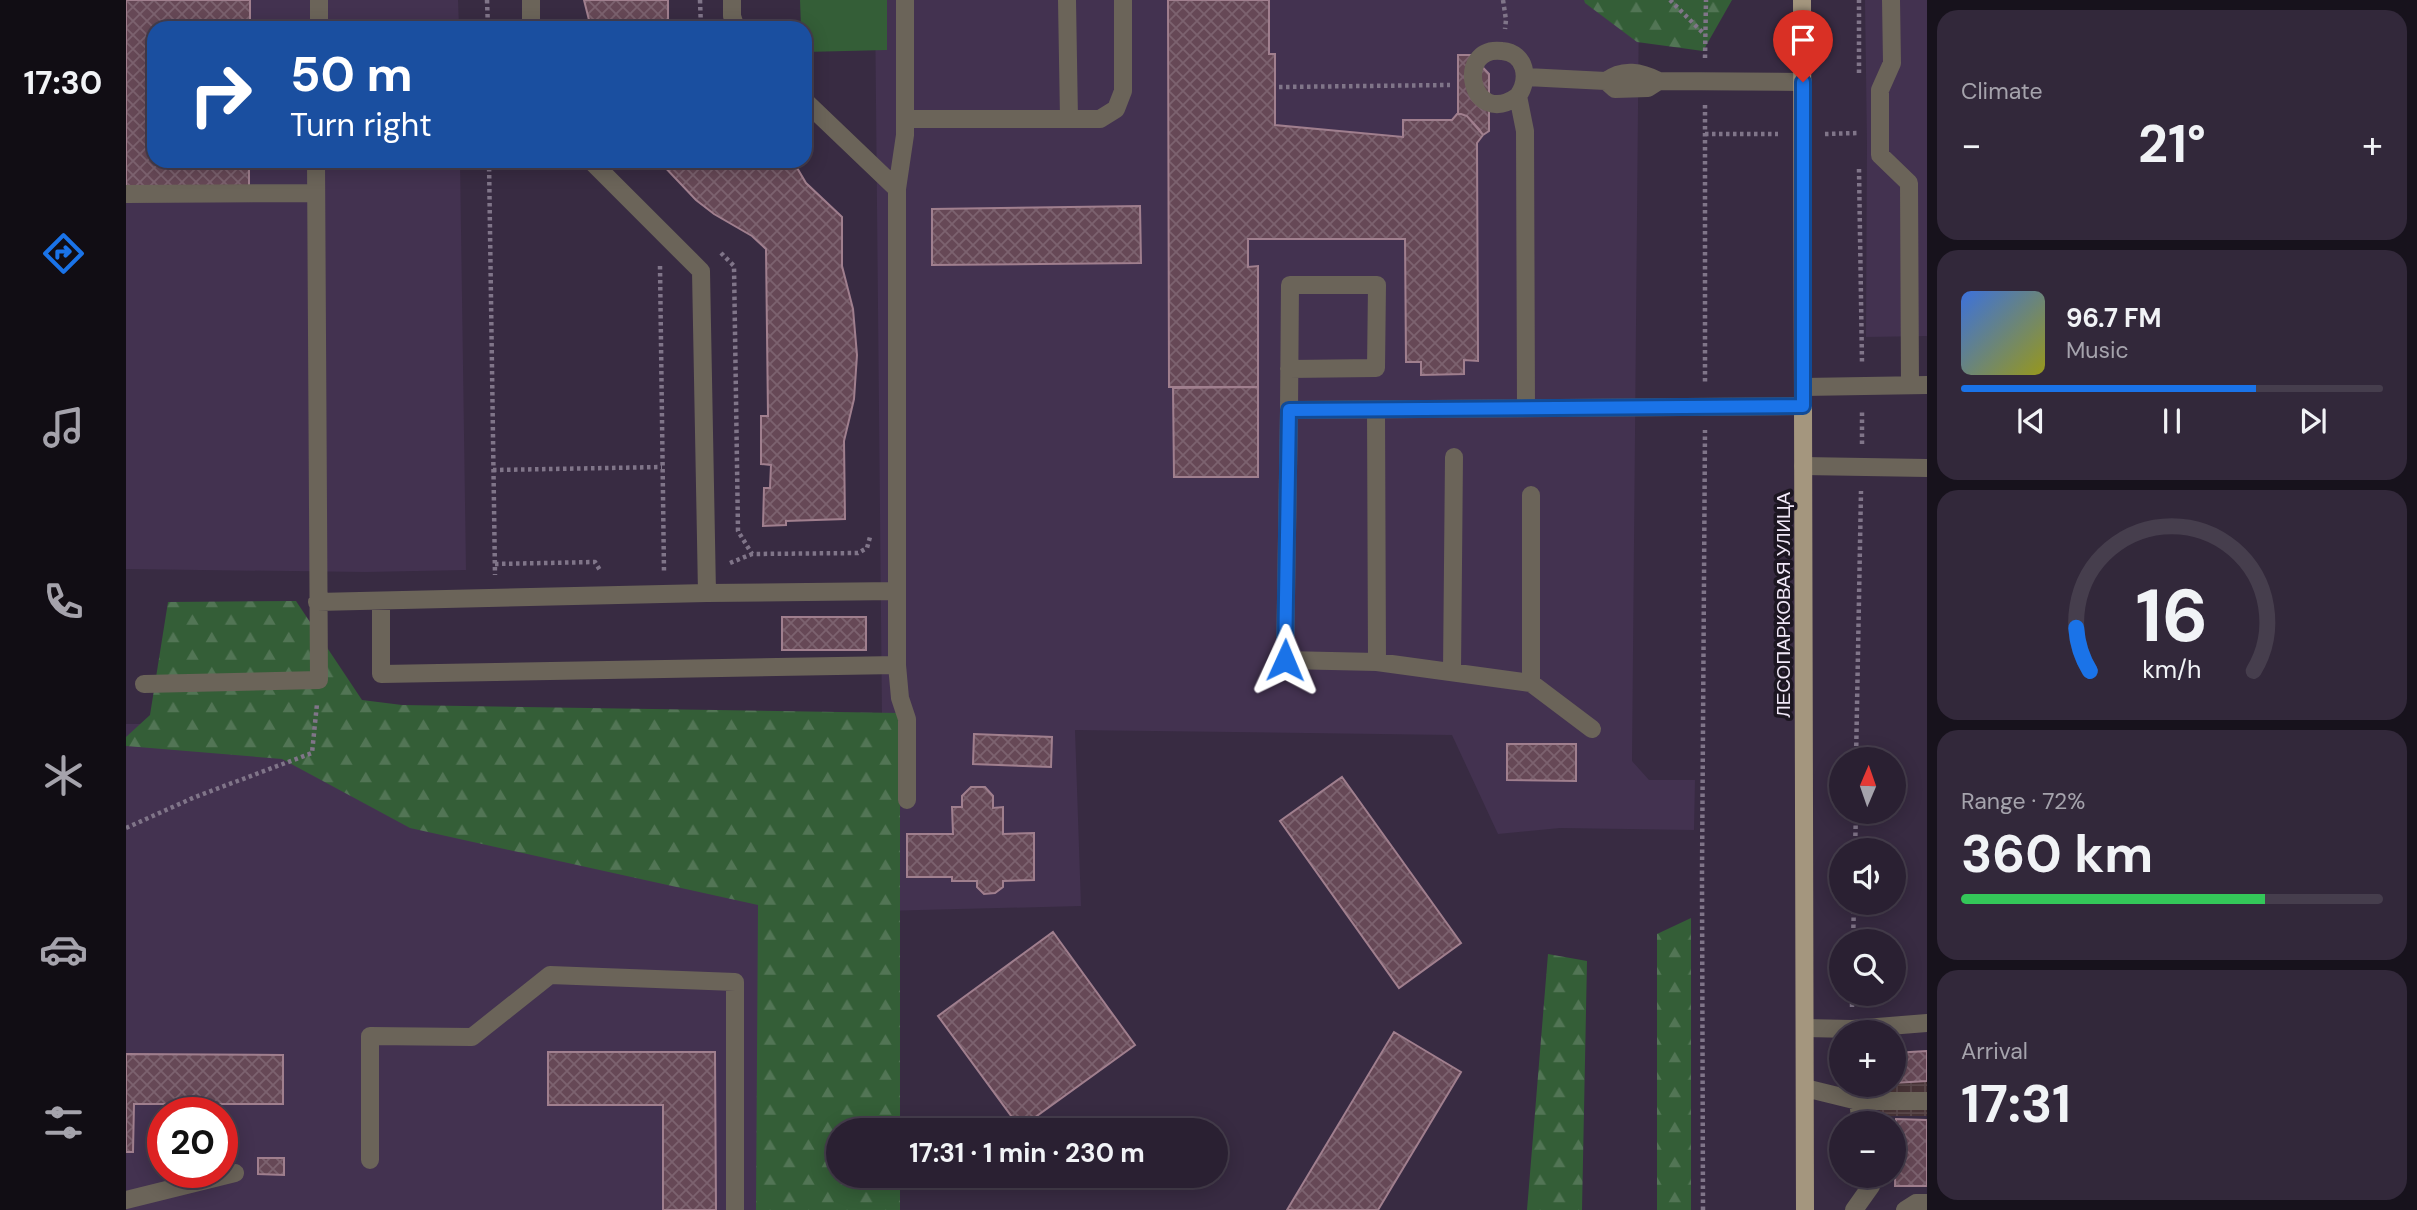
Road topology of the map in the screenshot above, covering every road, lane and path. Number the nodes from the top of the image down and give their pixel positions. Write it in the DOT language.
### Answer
graph roads {
  1 [pos="319,0"];
  2 [pos="487,0"];
  3 [pos="531,0"];
  4 [pos="700,0"];
  5 [pos="732,0"];
  6 [pos="905,0"];
  7 [pos="1067,0"];
  8 [pos="1123,0"];
  9 [pos="1670,0"];
  10 [pos="1706,0"];
  11 [pos="1802,0"];
  12 [pos="1891,0"];
  13 [pos="319,21"];
  14 [pos="488,21"];
  15 [pos="531,21"];
  16 [pos="701,21"];
  17 [pos="734,21"];
  18 [pos="1705,35"];
  19 [pos="1472,76"];
  20 [pos="1526,78"];
  21 [pos="1705,80"];
  22 [pos="1803,82"];
  23 [pos="1279,87"];
  24 [pos="1518,96"];
  25 [pos="812,108"];
  26 [pos="1069,118"];
  27 [pos="905,119"];
  28 [pos="316,168"];
  29 [pos="489,168"];
  30 [pos="598,168"];
  31 [pos="897,189"];
  32 [pos="315,193"];
  33 [pos="126,194"];
  34 [pos="715,247"];
  35 [pos="655,257"];
  36 [pos="1289,369"];
  37 [pos="1919,385"];
  38 [pos="1803,387"];
  39 [pos="1705,406"];
  40 [pos="1803,406"];
  41 [pos="1525,407"];
  42 [pos="1289,410"];
  43 [pos="1376,410"];
  44 [pos="1454,457"];
  45 [pos="1803,466"];
  46 [pos="662,467"];
  47 [pos="1927,468"];
  48 [pos="493,470"];
  49 [pos="1531,495"];
  50 [pos="873,528"];
  51 [pos="752,554"];
  52 [pos="495,564"];
  53 [pos="707,571"];
  54 [pos="664,572"];
  55 [pos="602,573"];
  56 [pos="652,573"];
  57 [pos="897,591"];
  58 [pos="707,593"];
  59 [pos="665,594"];
  60 [pos="495,597"];
  61 [pos="381,601"];
  62 [pos="317,602"];
  63 [pos="1377,662"];
  64 [pos="897,665"];
  65 [pos="1452,672"];
  66 [pos="319,680"];
  67 [pos="1531,682"];
  68 [pos="144,684"];
  69 [pos="1592,729"];
  70 [pos="907,800"];
  71 [pos="126,828"];
  72 [pos="1927,1023"];
  73 [pos="1805,1028"];
  74 [pos="1805,1087"];
  75 [pos="1858,1101"];
  76 [pos="1927,1101"];
  77 [pos="1859,1111"];
  78 [pos="370,1160"];
  79 [pos="174,1188"];
  80 [pos="1870,1188"];
  81 [pos="126,1200"];
  82 [pos="1927,1203"];
  83 [pos="735,1210"];
  84 [pos="1703,1210"];
  85 [pos="1805,1210"];
  86 [pos="1854,1210"];
  87 [pos="1905,1210"];
  1 -- 13 [label="lane"];
  2 -- 14 [label="path"];
  3 -- 15 [label="lane"];
  4 -- 16 [label="path"];
  5 -- 17 [label="lane"];
  6 -- 27 [label="lane"];
  7 -- 26 [label="lane"];
  8 -- 26 [label="lane"];
  9 -- 18 [label="path"];
  10 -- 18 [label="path"];
  11 -- 22 [label="main road, ЛЕСОПАРКОВАЯ УЛИЦА"];
  12 -- 37 [label="lane"];
  18 -- 21 [label="path"];
  19 -- 20 [label="lane"];
  19 -- 23 [label="path"];
  19 -- 24 [label="lane"];
  20 -- 21 [label="lane"];
  20 -- 24 [label="lane"];
  21 -- 22 [label="lane"];
  21 -- 39 [label="path"];
  22 -- 38 [label="main road, ЛЕСОПАРКОВАЯ УЛИЦА"];
  24 -- 41 [label="lane"];
  25 -- 31 [label="lane"];
  26 -- 27 [label="lane"];
  27 -- 31 [label="lane"];
  28 -- 32 [label="lane"];
  29 -- 48 [label="path"];
  30 -- 53 [label="lane"];
  31 -- 57 [label="lane"];
  32 -- 33 [label="lane"];
  32 -- 62 [label="lane"];
  34 -- 51 [label="path"];
  35 -- 46 [label="path"];
  36 -- 36 [label="lane"];
  36 -- 42 [label="lane"];
  37 -- 38 [label="lane"];
  38 -- 40 [label="main road, ЛЕСОПАРКОВАЯ УЛИЦА"];
  39 -- 40 [label="lane"];
  39 -- 41 [label="lane"];
  39 -- 84 [label="path"];
  40 -- 45 [label="main road, ЛЕСОПАРКОВАЯ УЛИЦА"];
  41 -- 43 [label="lane"];
  42 -- 43 [label="lane"];
  42 -- 63 [label="lane"];
  43 -- 63 [label="lane"];
  44 -- 65 [label="lane"];
  45 -- 47 [label="lane"];
  45 -- 73 [label="main road, ЛЕСОПАРКОВАЯ УЛИЦА"];
  46 -- 48 [label="path"];
  46 -- 54 [label="path"];
  48 -- 52 [label="path"];
  49 -- 67 [label="lane"];
  50 -- 51 [label="path"];
  51 -- 53 [label="path"];
  52 -- 55 [label="path"];
  52 -- 60 [label="path"];
  53 -- 54 [label="path"];
  53 -- 58 [label="lane"];
  54 -- 56 [label="path"];
  54 -- 59 [label="path"];
  57 -- 58 [label="lane"];
  57 -- 64 [label="lane"];
  58 -- 59 [label="lane"];
  59 -- 60 [label="lane"];
  60 -- 61 [label="lane"];
  61 -- 62 [label="lane"];
  61 -- 64 [label="lane"];
  62 -- 66 [label="lane"];
  63 -- 65 [label="lane"];
  64 -- 70 [label="lane"];
  65 -- 67 [label="lane"];
  66 -- 68 [label="lane"];
  66 -- 71 [label="path"];
  67 -- 69 [label="lane"];
  72 -- 73 [label="lane"];
  73 -- 74 [label="main road, ЛЕСОПАРКОВАЯ УЛИЦА"];
  74 -- 75 [label="lane"];
  74 -- 85 [label="main road, ЛЕСОПАРКОВАЯ УЛИЦА"];
  75 -- 76 [label="lane"];
  75 -- 77 [label="lane"];
  78 -- 83 [label="lane"];
  79 -- 81 [label="lane"];
  80 -- 86 [label="lane"];
  82 -- 87 [label="lane"];
}
